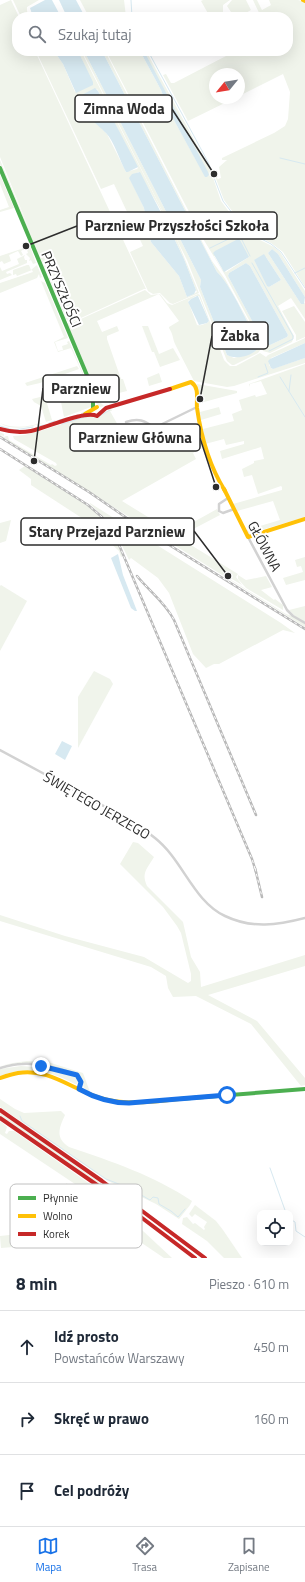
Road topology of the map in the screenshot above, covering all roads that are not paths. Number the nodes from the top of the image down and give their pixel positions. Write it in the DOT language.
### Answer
graph roads {
  1 [pos="0,168"];
  2 [pos="197,407"];
  3 [pos="96,410"];
  4 [pos="126,422"];
  5 [pos="0,429"];
  6 [pos="228,498"];
  7 [pos="234,509"];
  8 [pos="305,519"];
  9 [pos="248,536"];
  10 [pos="305,624"];
  11 [pos="0,750"];
  12 [pos="305,918"];
  13 [pos="0,1068"];
  14 [pos="0,1078"];
  15 [pos="79,1089"];
  16 [pos="305,1089"];
  17 [pos="0,1110"];
  18 [pos="0,1118"];
  19 [pos="96,1184"];
  20 [pos="107,1184"];
  21 [pos="142,1211"];
  22 [pos="142,1218"];
  23 [pos="195,1258"];
  24 [pos="204,1258"];
  1 -- 3 [label="main road, PRZYSZŁOŚCI"];
  2 -- 3 [label="main road, GŁÓWNA"];
  2 -- 4 [label="street"];
  2 -- 6 [label="main road, GŁÓWNA"];
  3 -- 5 [label="main road"];
  6 -- 7 [label="main road, GŁÓWNA"];
  6 -- 7 [label="street"];
  7 -- 9 [label="main road, GŁÓWNA"];
  8 -- 9 [label="main road"];
  9 -- 10 [label="street, GŁÓWNA"];
  11 -- 12 [label="street, ŚWIĘTEGO JERZEGO"];
  13 -- 15 [label="street"];
  14 -- 15 [label="main road"];
  15 -- 16 [label="main road"];
  17 -- 20 [label="main road"];
  18 -- 19 [label="main road"];
  21 -- 24 [label="main road"];
  22 -- 23 [label="main road"];
}
